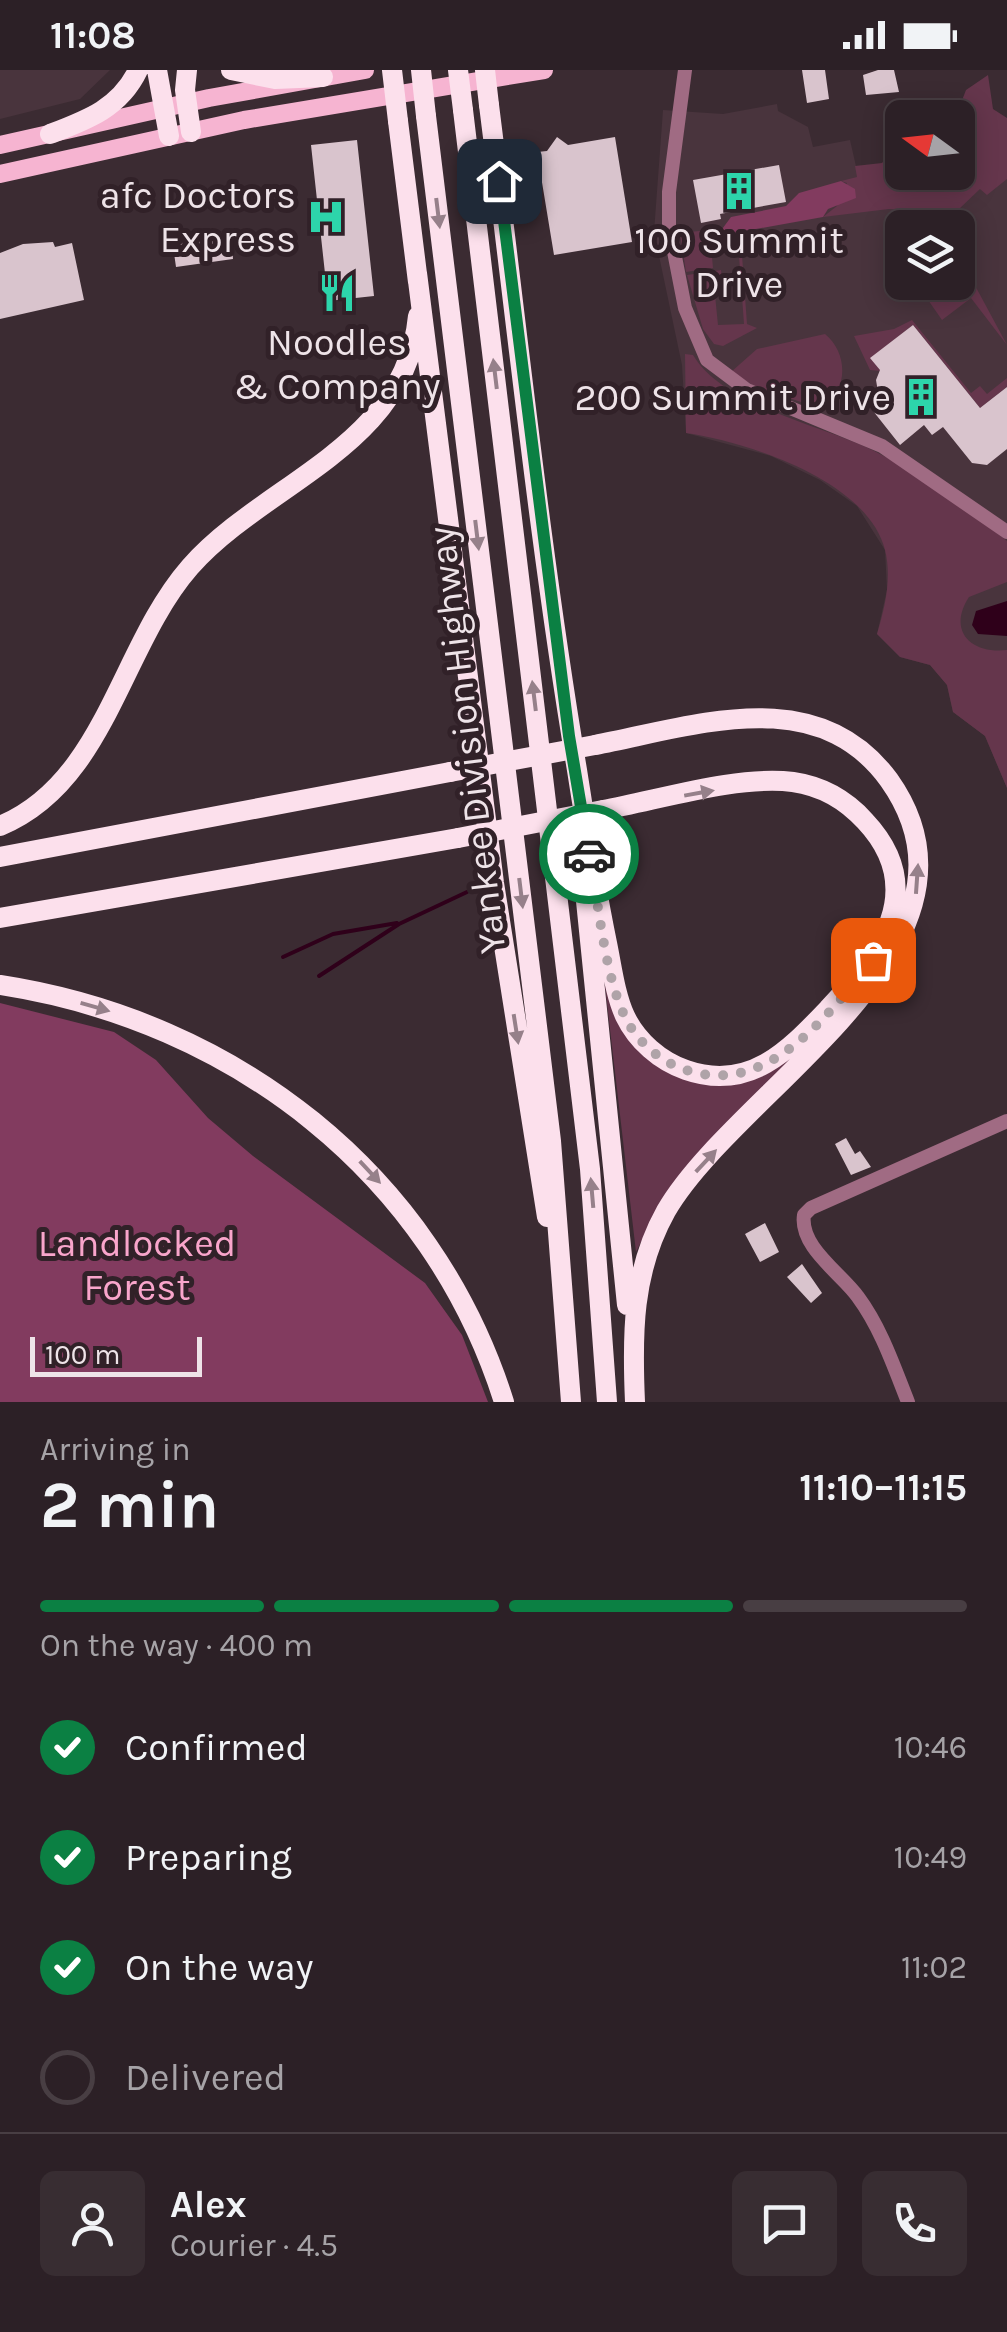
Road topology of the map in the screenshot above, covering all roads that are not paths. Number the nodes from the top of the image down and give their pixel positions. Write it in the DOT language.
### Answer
graph roads {
  1 [pos="138,70"];
  2 [pos="157,70"];
  3 [pos="187,70"];
  4 [pos="232,70"];
  5 [pos="365,70"];
  6 [pos="392,70"];
  7 [pos="421,70"];
  8 [pos="458,70"];
  9 [pos="485,70"];
  10 [pos="544,70"];
  11 [pos="685,70"];
  12 [pos="323,77"];
  13 [pos="175,108"];
  14 [pos="191,132"];
  15 [pos="50,134"];
  16 [pos="169,136"];
  17 [pos="0,144"];
  18 [pos="0,174"];
  19 [pos="417,273"];
  20 [pos="1007,532"];
  21 [pos="569,736"];
  22 [pos="0,826"];
  23 [pos="0,857"];
  24 [pos="0,918"];
  25 [pos="0,985"];
  26 [pos="1007,1121"];
  27 [pos="566,1305"];
  28 [pos="633,1344"];
  29 [pos="504,1402"];
  30 [pos="571,1402"];
  31 [pos="607,1402"];
  32 [pos="635,1402"];
  33 [pos="908,1402"];
  1 -- 15 [label="highway"];
  2 -- 13 [label="highway"];
  3 -- 13 [label="highway"];
  4 -- 12 [label="highway"];
  5 -- 12 [label="main road"];
  6 -- 19 [label="highway, bridge"];
  7 -- 27 [label="highway, Yankee Division Highway, one-way, bridge"];
  31 -- 8 [label="highway, Yankee Division Highway, one-way, bridge"];
  9 -- 21 [label="highway, bridge"];
  10 -- 14 [label="main road"];
  11 -- 20 [label="street"];
  12 -- 13 [label="main road"];
  13 -- 14 [label="highway"];
  13 -- 15 [label="main road"];
  13 -- 16 [label="highway"];
  14 -- 16 [label="main road"];
  15 -- 17 [label="main road"];
  16 -- 18 [label="main road"];
  19 -- 22 [label="highway"];
  19 -- 27 [label="highway, one-way"];
  24 -- 21 [label="highway, one-way, bridge"];
  21 -- 28 [label="highway"];
  28 -- 23 [label="highway, one-way, bridge"];
  25 -- 29 [label="highway, one-way"];
  26 -- 33 [label="street"];
  27 -- 30 [label="highway, Yankee Division Highway"];
  28 -- 32 [label="highway"];
}
